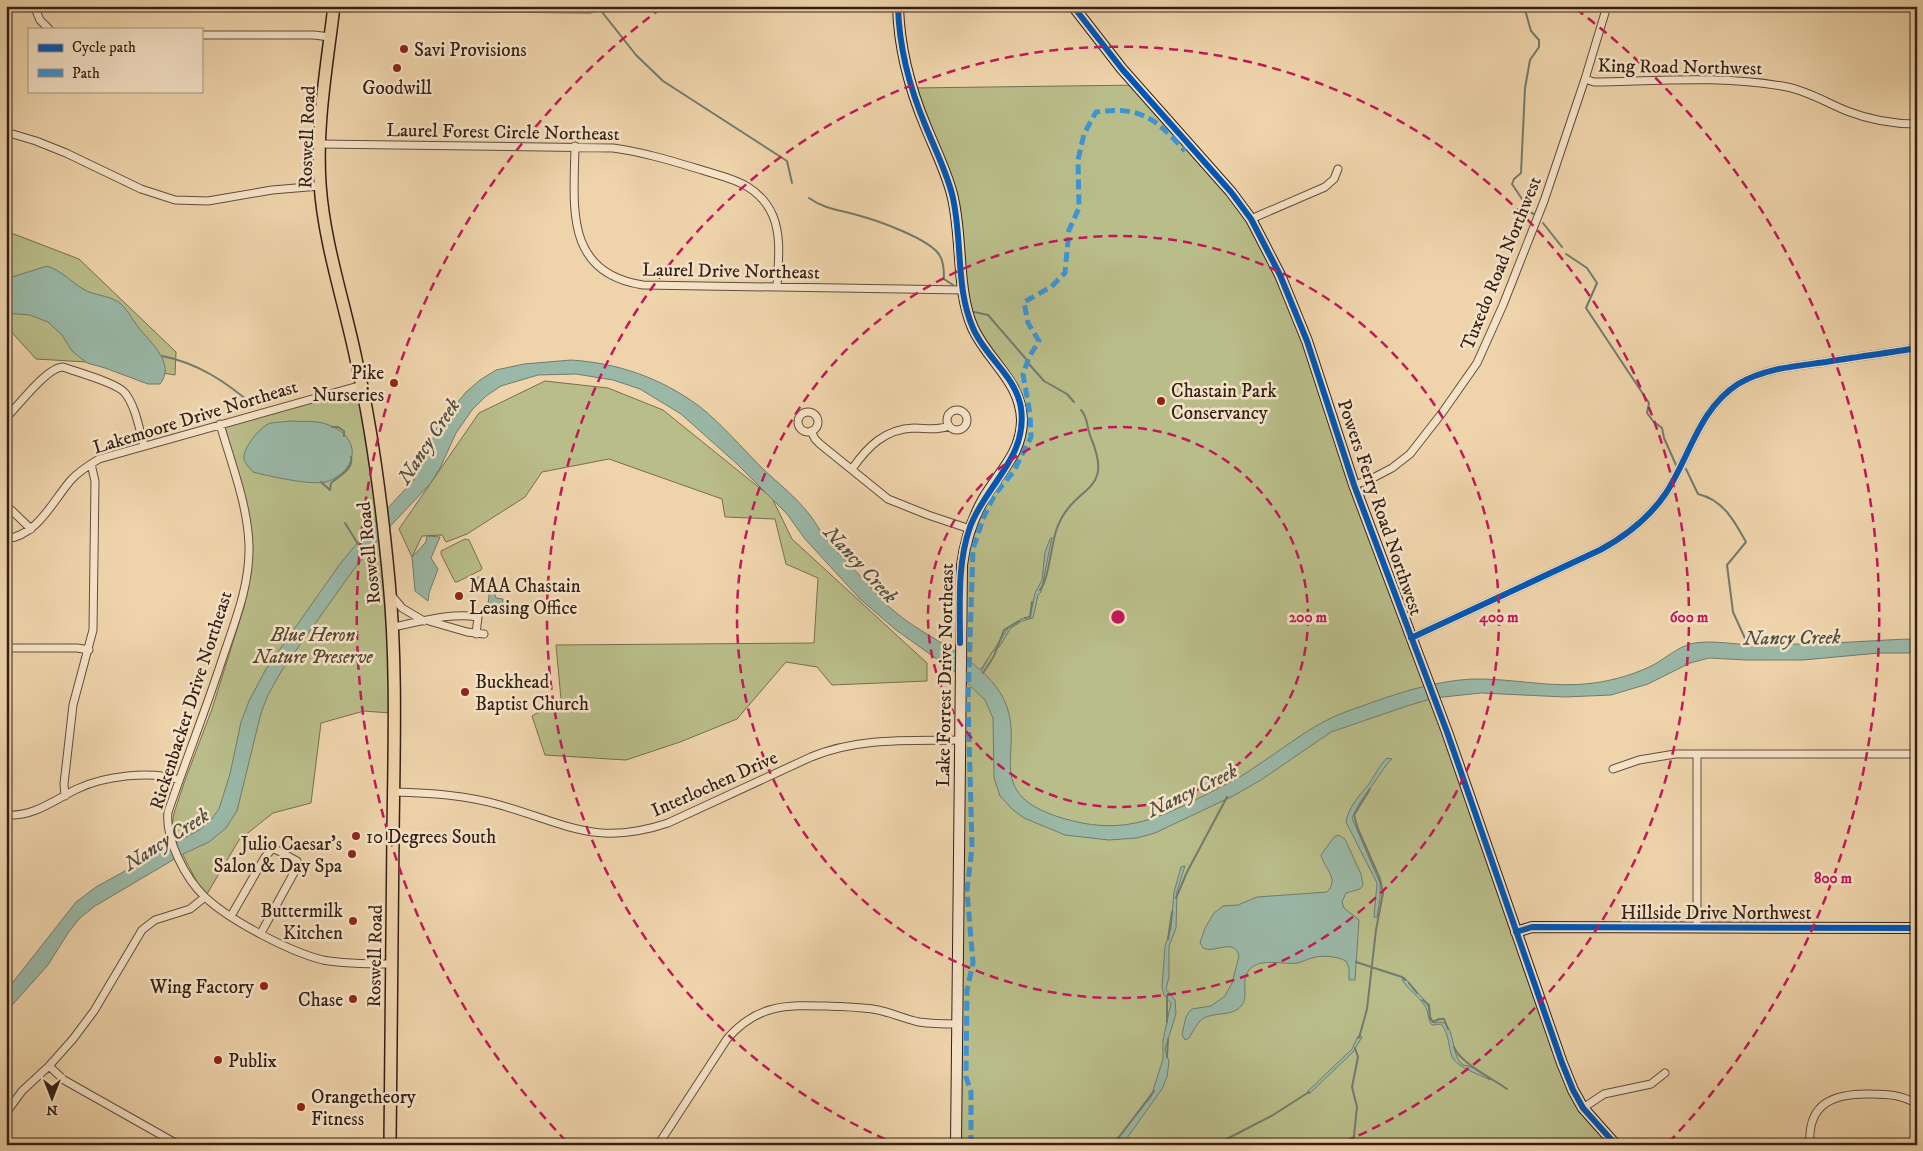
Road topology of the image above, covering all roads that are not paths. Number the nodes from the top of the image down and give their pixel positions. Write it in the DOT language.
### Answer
graph roads {
  1 [pos="34,6"];
  2 [pos="602,6"];
  3 [pos="898,6"];
  4 [pos="1073,6"];
  5 [pos="1607,6"];
  6 [pos="334,7"];
  7 [pos="49,28"];
  8 [pos="202,35"];
  9 [pos="330,37"];
  10 [pos="1585,79"];
  11 [pos="1917,124"];
  12 [pos="6,132"];
  13 [pos="319,144"];
  14 [pos="575,146"];
  15 [pos="1338,169"];
  16 [pos="320,186"];
  17 [pos="1251,220"];
  18 [pos="777,287"];
  19 [pos="964,290"];
  20 [pos="1917,348"];
  21 [pos="362,385"];
  22 [pos="6,418"];
  23 [pos="220,424"];
  24 [pos="949,426"];
  25 [pos="811,431"];
  26 [pos="144,445"];
  27 [pos="90,464"];
  28 [pos="852,470"];
  29 [pos="1354,486"];
  30 [pos="6,505"];
  31 [pos="970,528"];
  32 [pos="31,530"];
  33 [pos="6,539"];
  34 [pos="390,593"];
  35 [pos="427,621"];
  36 [pos="393,627"];
  37 [pos="476,634"];
  38 [pos="484,634"];
  39 [pos="1411,638"];
  40 [pos="6,648"];
  41 [pos="89,650"];
  42 [pos="960,740"];
  43 [pos="1697,754"];
  44 [pos="1917,754"];
  45 [pos="1613,769"];
  46 [pos="179,780"];
  47 [pos="394,792"];
  48 [pos="65,796"];
  49 [pos="6,815"];
  50 [pos="206,897"];
  51 [pos="231,916"];
  52 [pos="1697,927"];
  53 [pos="1917,928"];
  54 [pos="1516,932"];
  55 [pos="261,933"];
  56 [pos="391,964"];
  57 [pos="957,1024"];
  58 [pos="49,1066"];
  59 [pos="1665,1073"];
  60 [pos="1917,1104"];
  61 [pos="1584,1108"];
  62 [pos="6,1113"];
  63 [pos="179,1145"];
  64 [pos="390,1145"];
  65 [pos="658,1145"];
  66 [pos="956,1145"];
  67 [pos="1616,1145"];
  68 [pos="1810,1145"];
  1 -- 7 [label="street"];
  2 -- 6 [label="street"];
  3 -- 19 [label="street, Lake Forrest Drive Northeast"];
  4 -- 17 [label="street, Powers Ferry Road Northwest"];
  5 -- 10 [label="street, Tuxedo Road Northwest"];
  6 -- 9 [label="main road, Roswell Road"];
  8 -- 9 [label="street"];
  9 -- 13 [label="main road, Roswell Road"];
  10 -- 11 [label="street, King Road Northwest"];
  10 -- 29 [label="street, Tuxedo Road Northwest"];
  12 -- 16 [label="street"];
  13 -- 14 [label="street, Laurel Forest Circle Northeast"];
  13 -- 16 [label="main road, Roswell Road"];
  14 -- 18 [label="street, Laurel Forest Circle Northeast"];
  14 -- 18 [label="street, Laurel Drive Northeast"];
  15 -- 17 [label="street"];
  16 -- 21 [label="main road, Roswell Road"];
  17 -- 29 [label="street, Powers Ferry Road Northwest"];
  18 -- 19 [label="street, Laurel Drive Northeast"];
  19 -- 31 [label="street, Lake Forrest Drive Northeast"];
  20 -- 39 [label="street"];
  21 -- 23 [label="street, Lakemoore Drive Northeast"];
  21 -- 34 [label="main road, Roswell Road"];
  22 -- 26 [label="street"];
  23 -- 26 [label="street, Lakemoore Drive Northeast"];
  23 -- 46 [label="street, Rickenbacker Drive Northeast"];
  24 -- 28 [label="street"];
  25 -- 28 [label="street"];
  26 -- 27 [label="street, Lakemoore Drive Northeast"];
  27 -- 32 [label="street, Lakemoore Drive Northeast"];
  27 -- 41 [label="street"];
  28 -- 31 [label="street"];
  29 -- 39 [label="street, Powers Ferry Road Northwest"];
  30 -- 32 [label="street"];
  31 -- 42 [label="street, Lake Forrest Drive Northeast"];
  32 -- 33 [label="street, Lakemoore Drive Northeast"];
  34 -- 35 [label="street"];
  34 -- 36 [label="main road, Roswell Road"];
  35 -- 36 [label="street"];
  35 -- 37 [label="street"];
  35 -- 37 [label="street"];
  36 -- 47 [label="main road, Roswell Road"];
  37 -- 38 [label="street"];
  39 -- 54 [label="street, Powers Ferry Road Northwest"];
  40 -- 41 [label="street"];
  41 -- 48 [label="street"];
  42 -- 47 [label="street, Interlochen Drive"];
  42 -- 57 [label="street, Lake Forrest Drive Northeast"];
  43 -- 44 [label="street"];
  43 -- 45 [label="street"];
  43 -- 52 [label="street"];
  46 -- 48 [label="street"];
  46 -- 50 [label="street, Rickenbacker Drive Northeast"];
  47 -- 56 [label="main road, Roswell Road"];
  48 -- 49 [label="street"];
  50 -- 51 [label="street, Rickenbacker Drive Northeast"];
  50 -- 58 [label="street"];
  51 -- 55 [label="street, Rickenbacker Drive Northeast"];
  51 -- 55 [label="street"];
  52 -- 53 [label="street, Hillside Drive Northwest"];
  52 -- 54 [label="street, Hillside Drive Northwest"];
  54 -- 61 [label="street, Powers Ferry Road Northwest"];
  55 -- 56 [label="street, Rickenbacker Drive Northeast"];
  56 -- 64 [label="main road, Roswell Road"];
  57 -- 65 [label="street"];
  57 -- 66 [label="street, Lake Forrest Drive Northeast"];
  58 -- 62 [label="street"];
  58 -- 63 [label="street"];
  59 -- 61 [label="street"];
  60 -- 68 [label="street"];
  61 -- 67 [label="street, Powers Ferry Road Northwest"];
}
